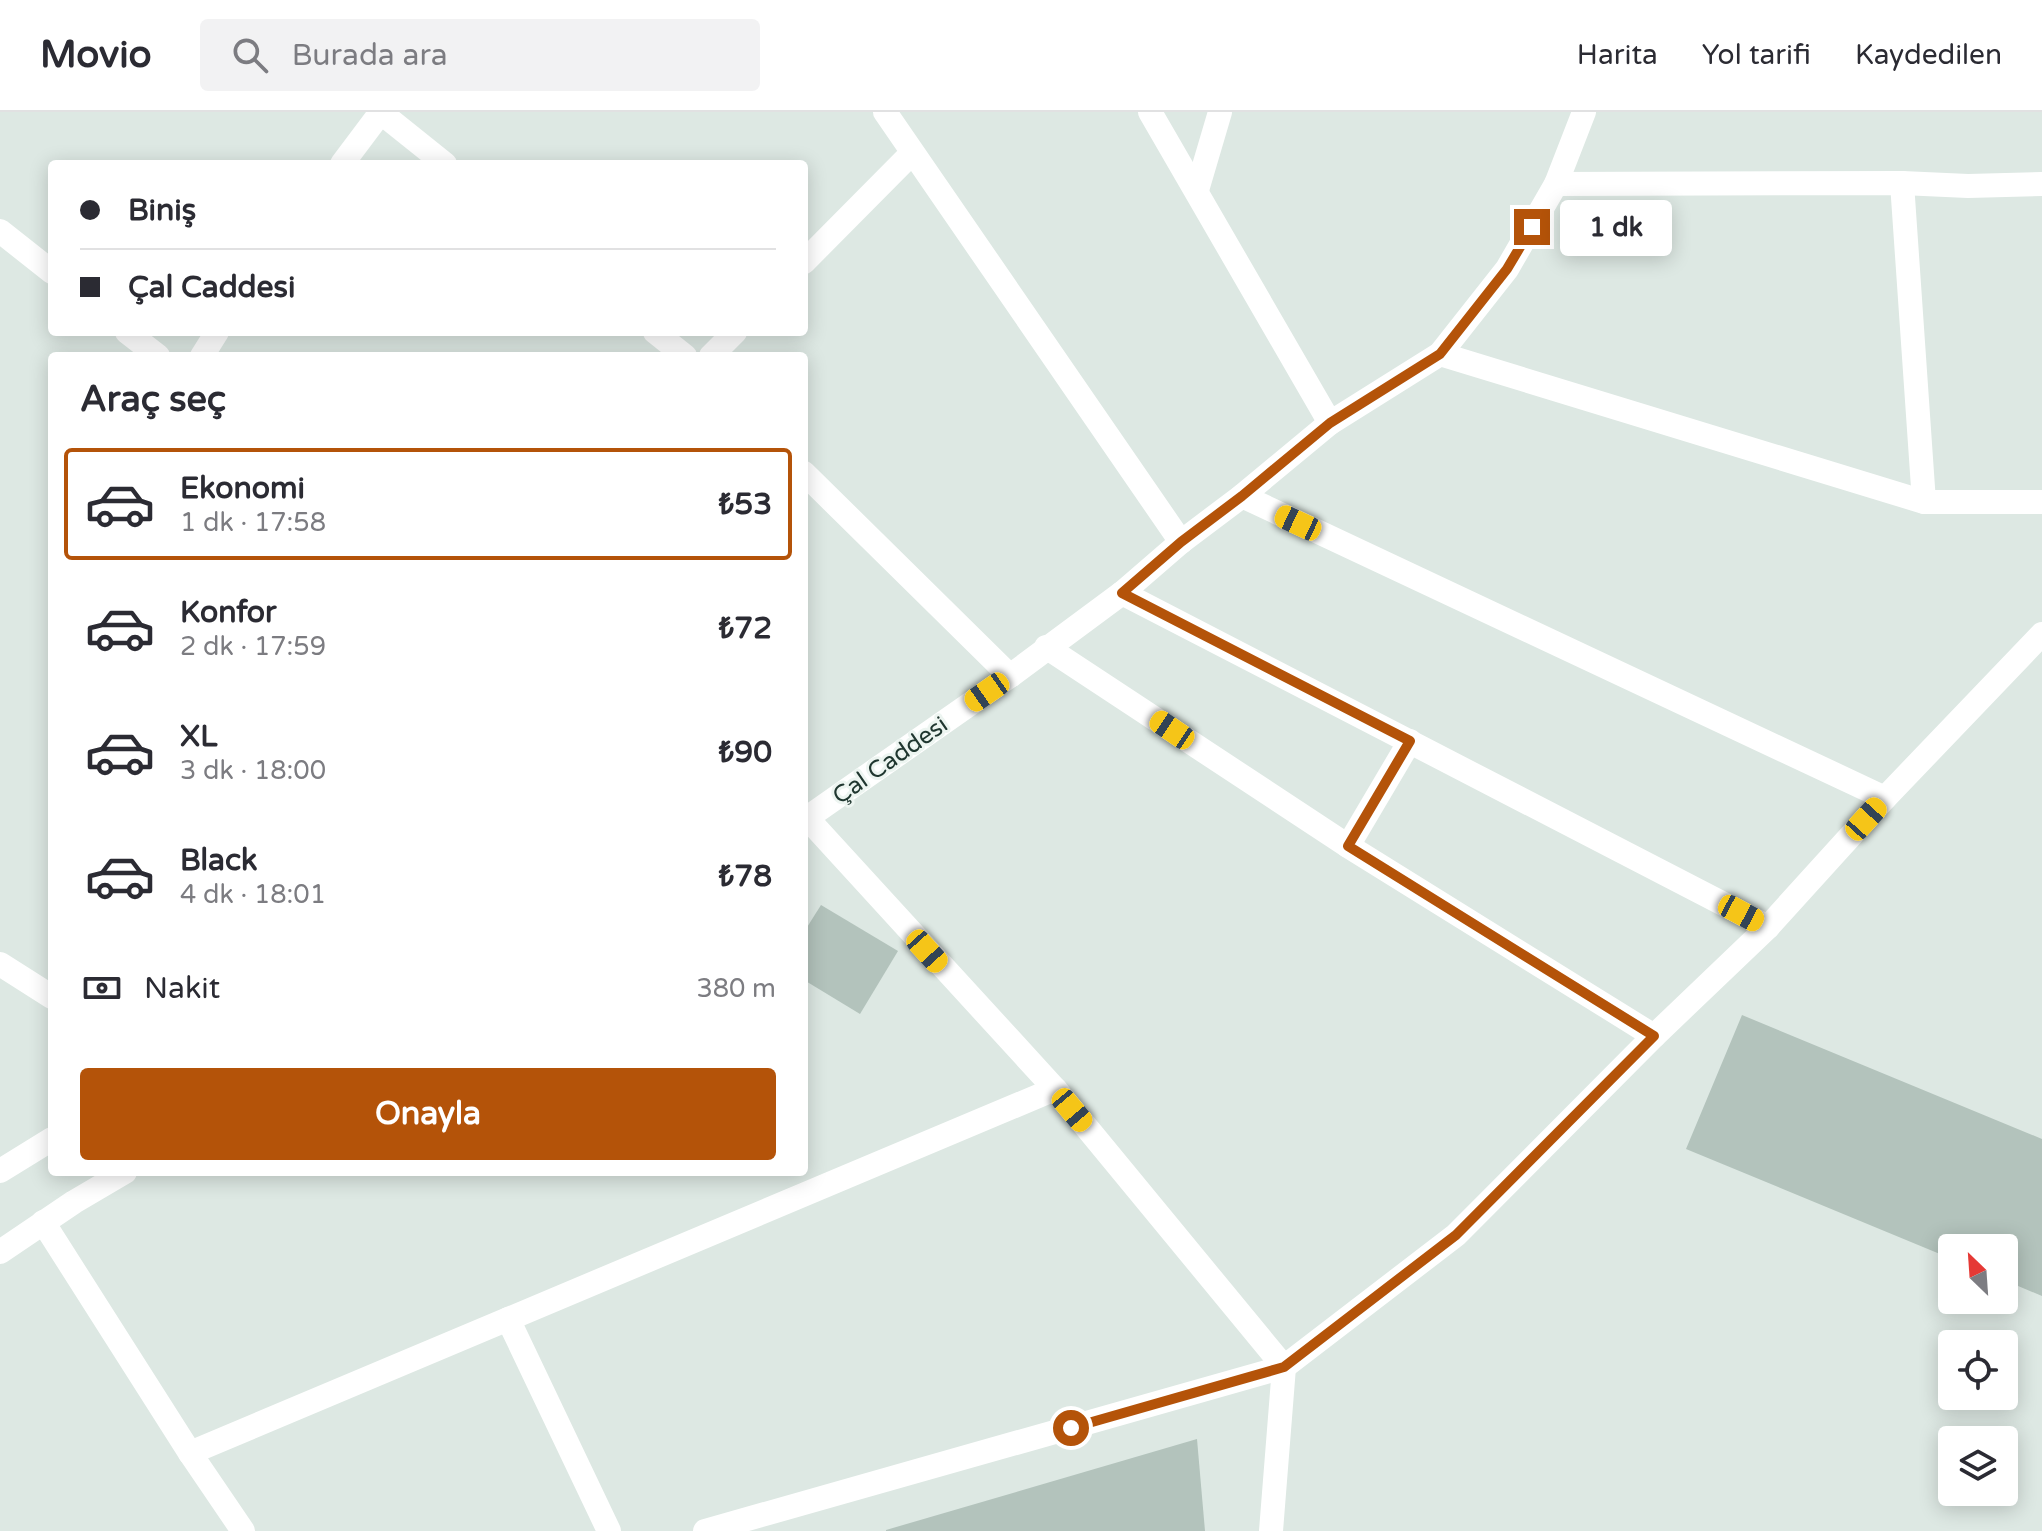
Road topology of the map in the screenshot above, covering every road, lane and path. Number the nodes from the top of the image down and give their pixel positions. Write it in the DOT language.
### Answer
graph roads {
  1 [pos="380,112"];
  2 [pos="885,112"];
  3 [pos="1150,112"];
  4 [pos="1220,112"];
  5 [pos="1584,112"];
  6 [pos="912,153"];
  7 [pos="345,160"];
  8 [pos="440,160"];
  9 [pos="1902,183"];
  10 [pos="1556,184"];
  11 [pos="2042,184"];
  12 [pos="1197,190"];
  13 [pos="0,231"];
  14 [pos="808,258"];
  15 [pos="48,269"];
  16 [pos="132,336"];
  17 [pos="660,336"];
  18 [pos="731,336"];
  19 [pos="153,352"];
  20 [pos="680,352"];
  21 [pos="715,352"];
  22 [pos="1440,354"];
  23 [pos="1330,423"];
  24 [pos="808,477"];
  25 [pos="1242,496"];
  26 [pos="1924,502"];
  27 [pos="2042,502"];
  28 [pos="1181,542"];
  29 [pos="1122,593"];
  30 [pos="2042,634"];
  31 [pos="1046,647"];
  32 [pos="1010,676"];
  33 [pos="1410,741"];
  34 [pos="1885,798"];
  35 [pos="808,818"];
  36 [pos="808,821"];
  37 [pos="1348,846"];
  38 [pos="1768,927"];
  39 [pos="0,964"];
  40 [pos="48,994"];
  41 [pos="1654,1036"];
  42 [pos="1055,1089"];
  43 [pos="48,1141"];
  44 [pos="0,1171"];
  45 [pos="118,1176"];
  46 [pos="43,1222"];
  47 [pos="0,1252"];
  48 [pos="508,1319"];
  49 [pos="1284,1367"];
  50 [pos="190,1453"];
  51 [pos="243,1531"];
  52 [pos="609,1531"];
  53 [pos="705,1531"];
  54 [pos="1271,1531"];
  1 -- 7 [label="street"];
  1 -- 8 [label="street"];
  2 -- 6 [label="street"];
  3 -- 12 [label="street"];
  4 -- 12 [label="street"];
  5 -- 10 [label="street, Çal Caddesi"];
  6 -- 14 [label="street"];
  6 -- 28 [label="street"];
  9 -- 10 [label="street"];
  9 -- 11 [label="street"];
  9 -- 26 [label="street"];
  10 -- 22 [label="street, Çal Caddesi"];
  12 -- 23 [label="street"];
  13 -- 15 [label="street"];
  16 -- 19 [label="street"];
  17 -- 20 [label="street"];
  18 -- 21 [label="street"];
  22 -- 23 [label="street, Çal Caddesi"];
  22 -- 26 [label="street"];
  23 -- 25 [label="street, Çal Caddesi"];
  24 -- 32 [label="street"];
  25 -- 28 [label="street, Çal Caddesi"];
  25 -- 34 [label="street"];
  26 -- 27 [label="street"];
  28 -- 29 [label="street, Çal Caddesi"];
  29 -- 31 [label="street, Çal Caddesi"];
  29 -- 33 [label="street"];
  30 -- 34 [label="street"];
  31 -- 32 [label="street, Çal Caddesi"];
  31 -- 37 [label="street"];
  32 -- 35 [label="street, Çal Caddesi"];
  33 -- 37 [label="street"];
  33 -- 38 [label="street"];
  34 -- 38 [label="street"];
  36 -- 42 [label="street"];
  37 -- 41 [label="street"];
  38 -- 41 [label="street"];
  39 -- 40 [label="street"];
  41 -- 49 [label="street"];
  42 -- 48 [label="street"];
  42 -- 49 [label="street"];
  43 -- 44 [label="street"];
  45 -- 46 [label="street"];
  46 -- 47 [label="street"];
  46 -- 50 [label="street"];
  48 -- 50 [label="street"];
  48 -- 52 [label="street"];
  49 -- 53 [label="street"];
  49 -- 54 [label="street"];
  50 -- 51 [label="street"];
}
